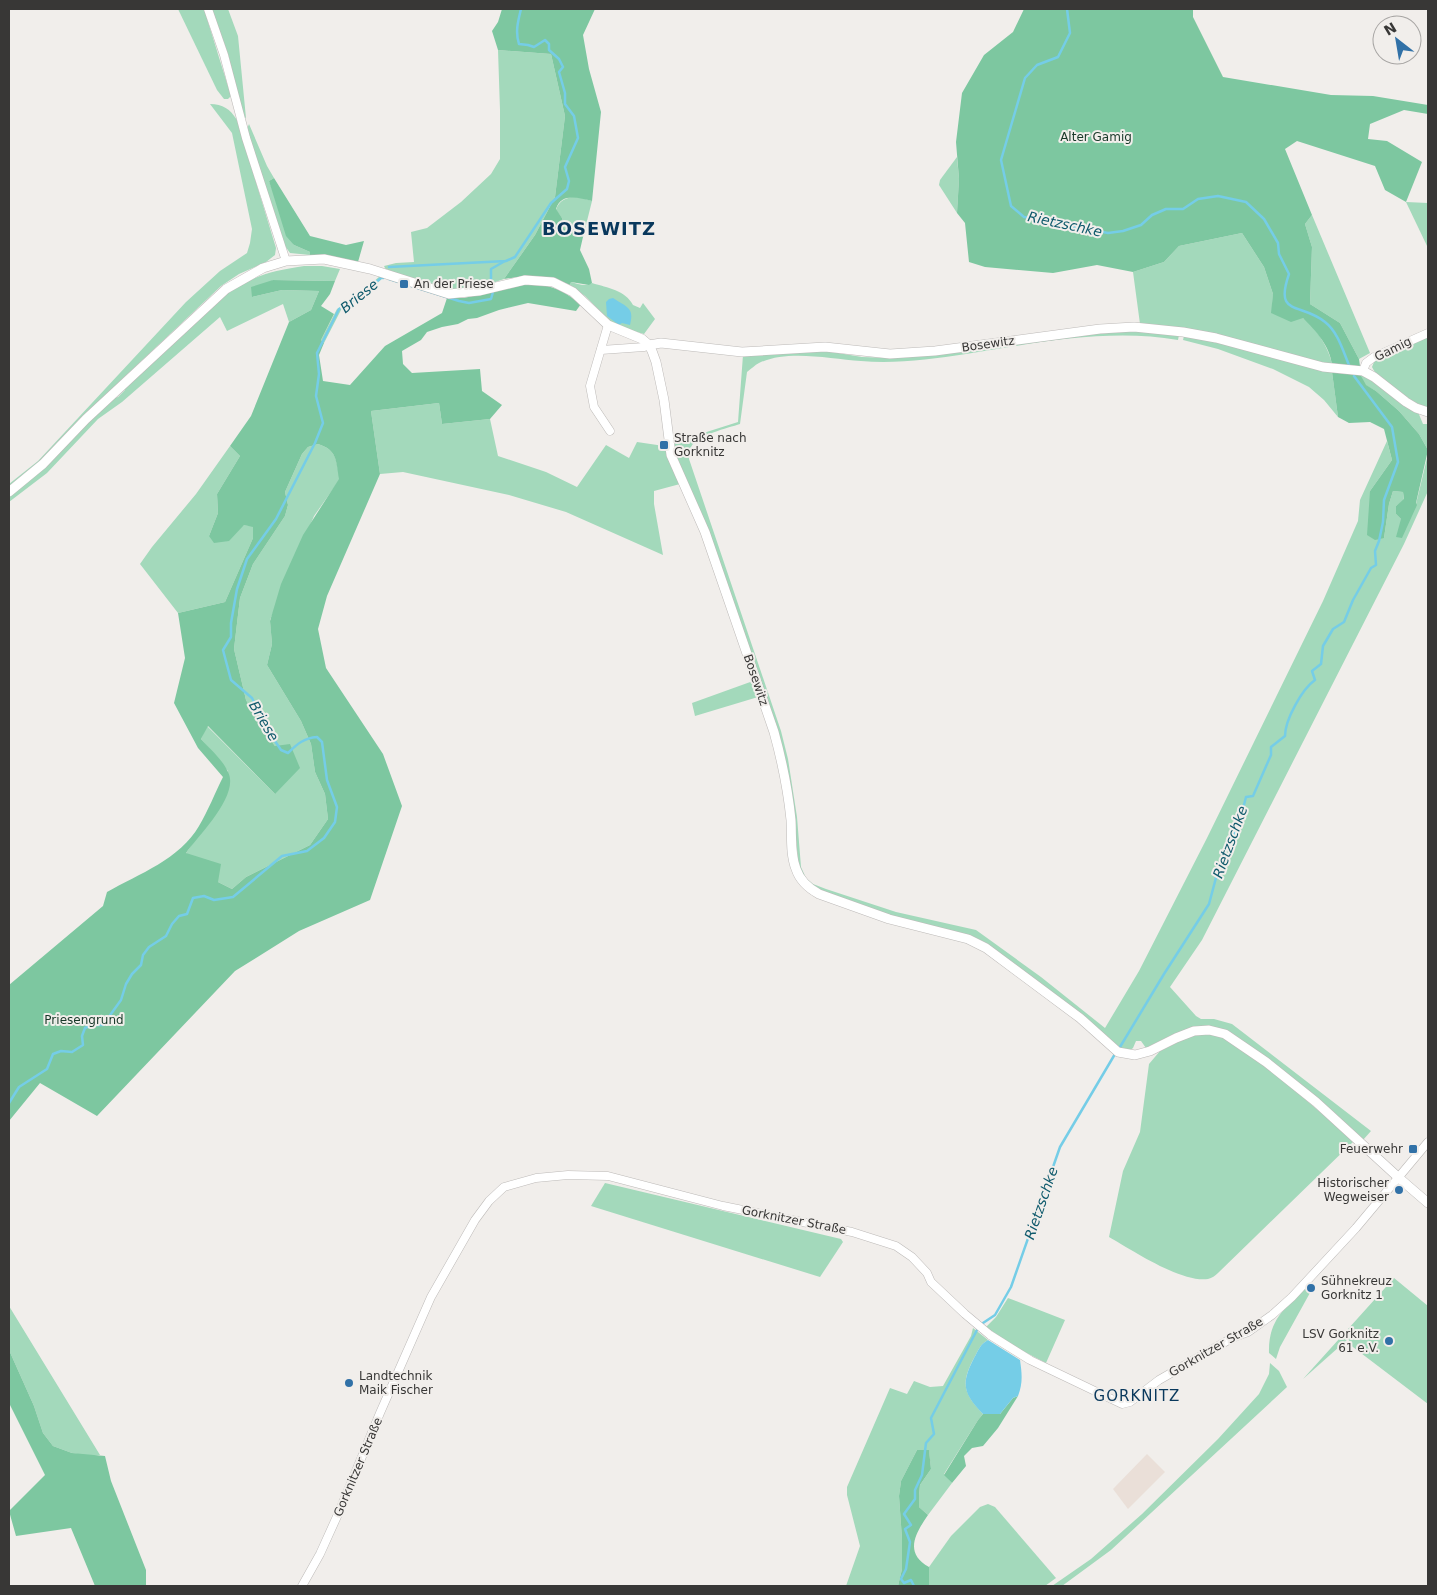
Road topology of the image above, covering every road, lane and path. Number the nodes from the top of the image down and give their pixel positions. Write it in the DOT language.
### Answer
graph roads {
  1 [pos="208,9"];
  2 [pos="286,261"];
  3 [pos="608,325"];
  4 [pos="1428,332"];
  5 [pos="649,345"];
  6 [pos="600,350"];
  7 [pos="1363,371"];
  8 [pos="1428,412"];
  9 [pos="610,431"];
  10 [pos="9,492"];
  11 [pos="1428,1142"];
  12 [pos="1399,1178"];
  13 [pos="1428,1202"];
  14 [pos="302,1586"];
  1 -- 2 [label="street"];
  2 -- 3 [label="street"];
  2 -- 10 [label="street"];
  3 -- 5 [label="street"];
  3 -- 6 [label="street"];
  4 -- 7 [label="street, Gamig"];
  5 -- 6 [label="street, Bosewitz"];
  5 -- 7 [label="street, Bosewitz"];
  5 -- 12 [label="street, Bosewitz"];
  6 -- 9 [label="street"];
  7 -- 8 [label="street"];
  11 -- 12 [label="street, Gorknitzer Straße"];
  12 -- 13 [label="street"];
  12 -- 14 [label="street, Gorknitzer Straße"];
}
